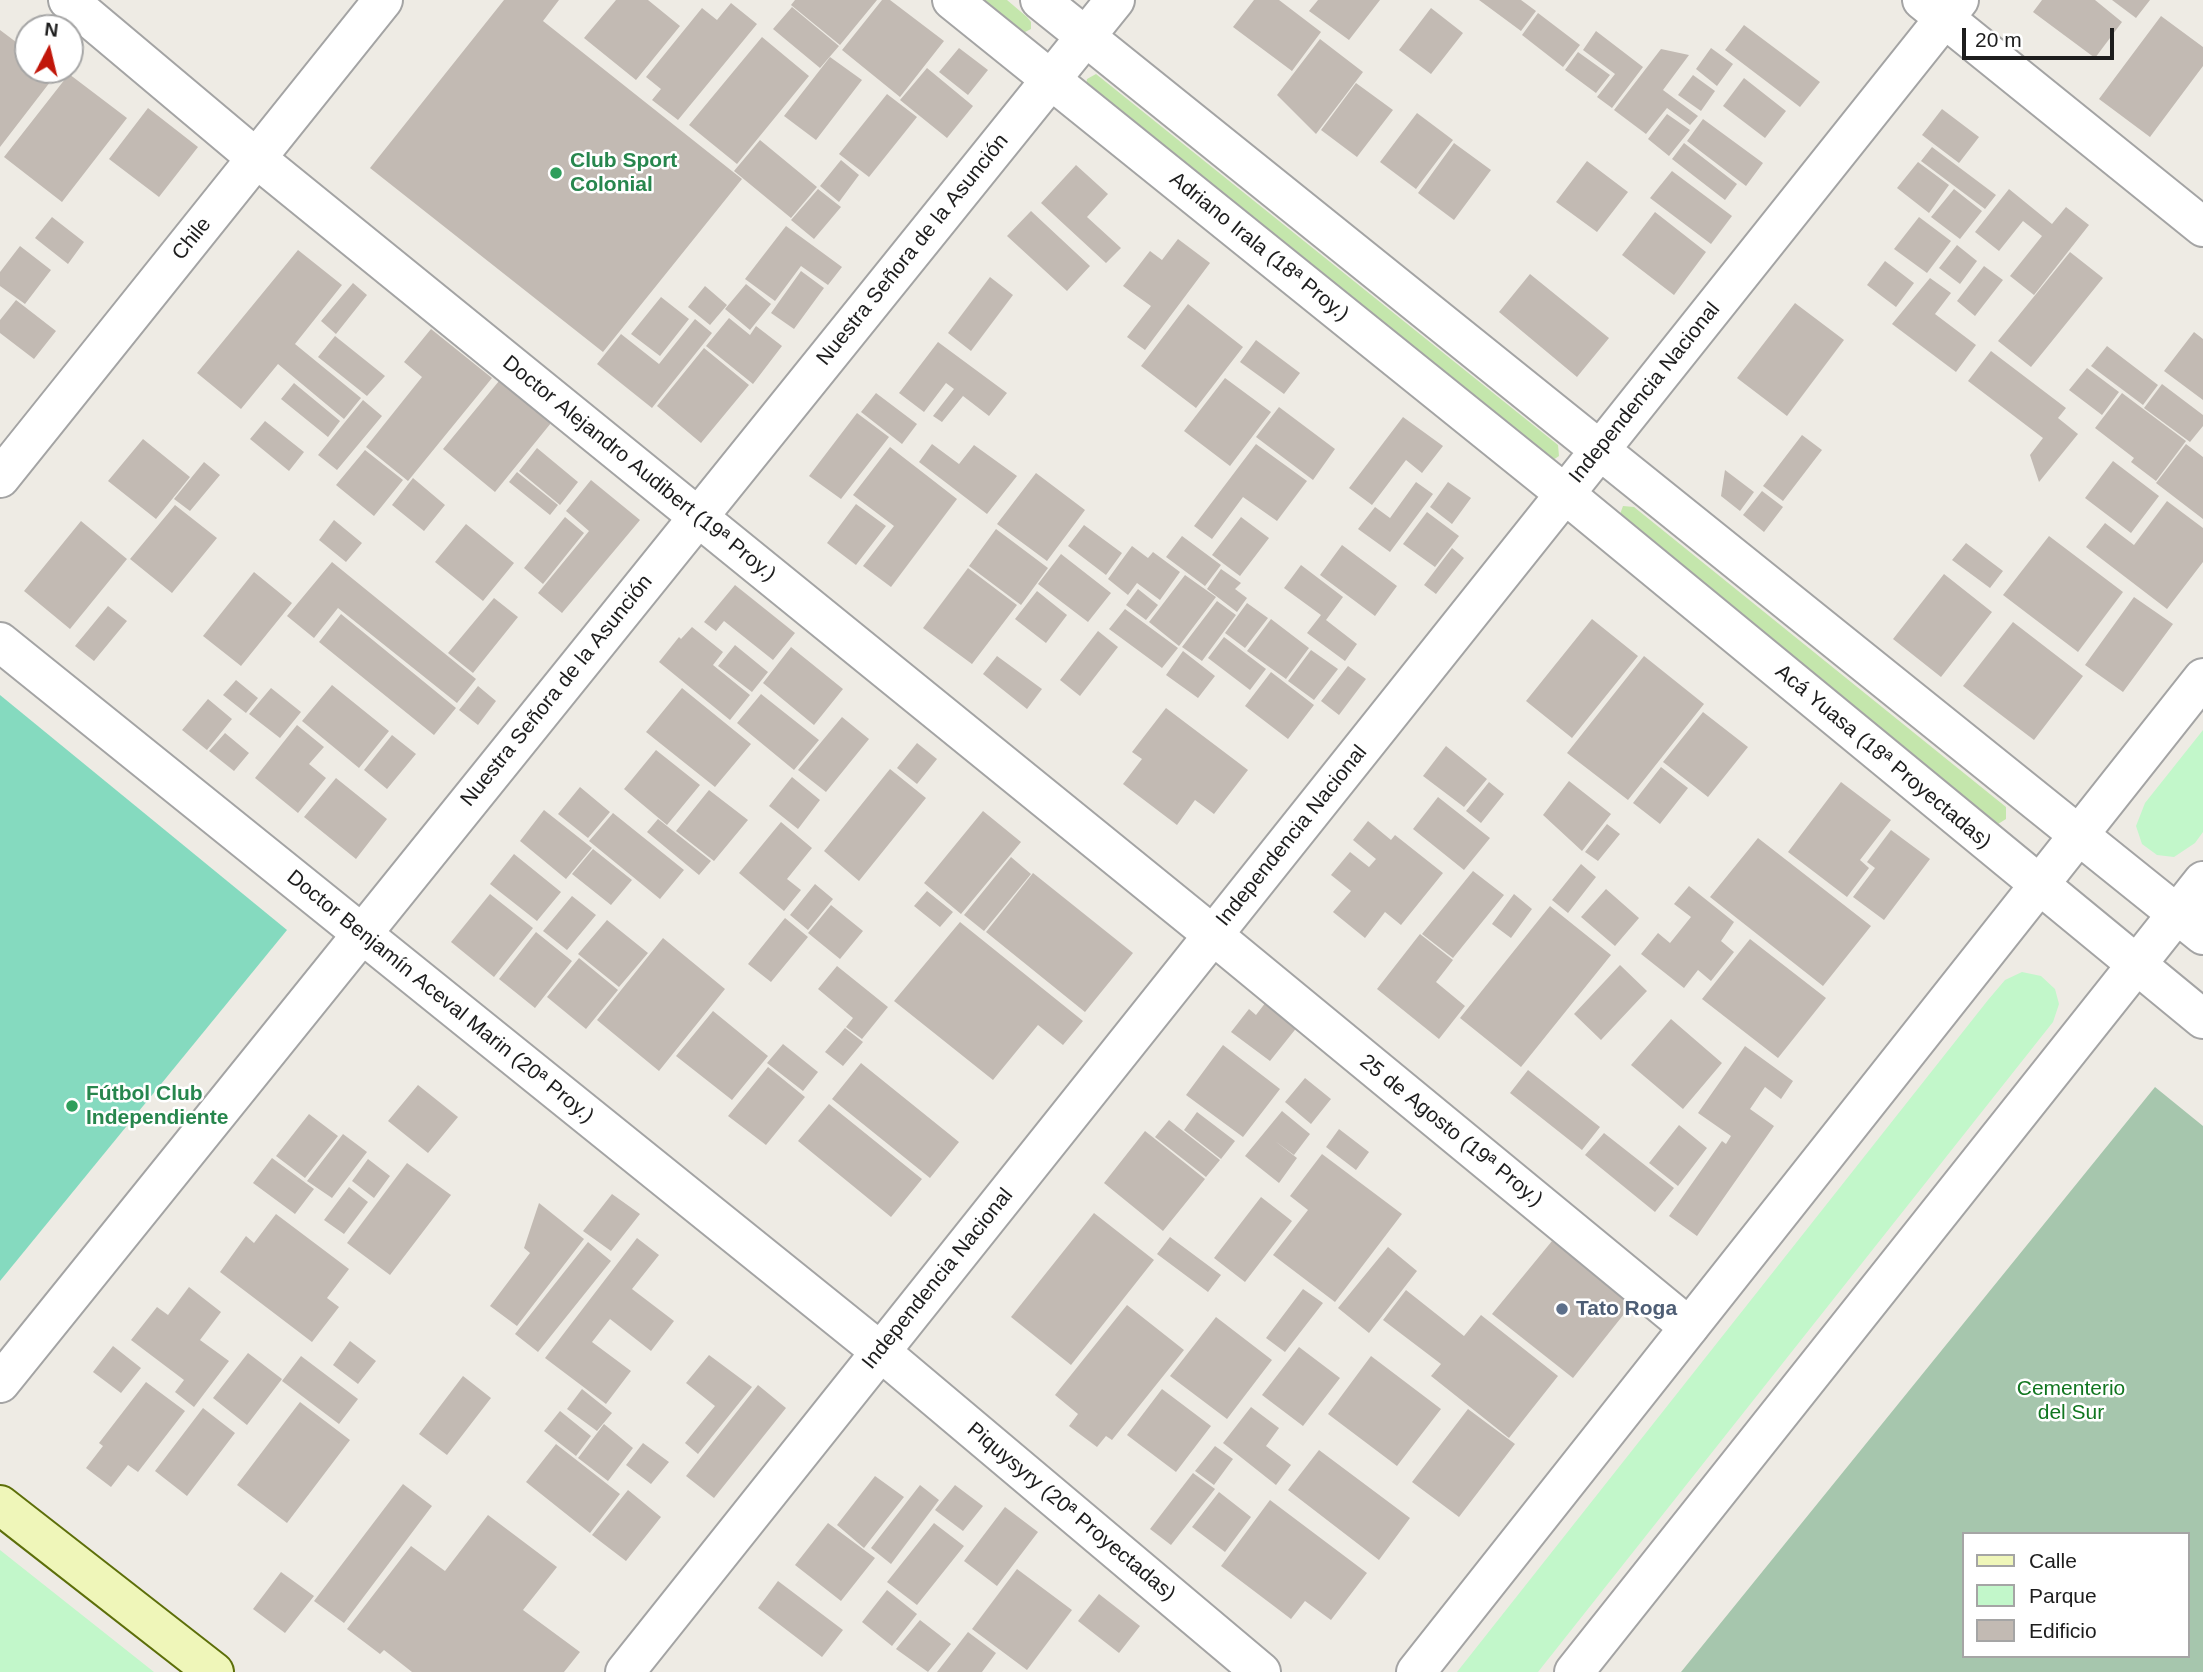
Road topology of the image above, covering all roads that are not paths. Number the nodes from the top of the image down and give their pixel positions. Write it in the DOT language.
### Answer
graph roads {
  1 [pos="68,0"];
  2 [pos="383,0"];
  3 [pos="952,0"];
  4 [pos="1040,0"];
  5 [pos="1115,0"];
  6 [pos="1942,6"];
  7 [pos="1085,37"];
  8 [pos="1051,79"];
  9 [pos="256,158"];
  10 [pos="2203,227"];
  11 [pos="1598,452"];
  12 [pos="0,478"];
  13 [pos="1565,494"];
  14 [pos="698,517"];
  15 [pos="0,642"];
  16 [pos="2203,678"];
  17 [pos="2079,835"];
  18 [pos="2203,881"];
  19 [pos="2039,887"];
  20 [pos="2190,924"];
  21 [pos="362,934"];
  22 [pos="1213,935"];
  23 [pos="2136,966"];
  24 [pos="2203,1019"];
  25 [pos="1689,1327"];
  26 [pos="881,1352"];
  27 [pos="0,1383"];
  28 [pos="0,1505"];
  29 [pos="214,1672"];
  30 [pos="625,1672"];
  31 [pos="1261,1672"];
  32 [pos="1416,1672"];
  33 [pos="1574,1672"];
  1 -- 9 [label="street, Doctor Alejandro Audibert (19ª Proy.)"];
  2 -- 9 [label="street, Chile"];
  3 -- 8 [label="street, Adriano Irala (18ª Proy.)"];
  4 -- 7 [label="street"];
  5 -- 7 [label="street, Nuestra Señora de la Asunción"];
  6 -- 10 [label="street"];
  6 -- 11 [label="street, Independencia Nacional"];
  7 -- 8 [label="street, Nuestra Señora de la Asunción"];
  7 -- 11 [label="street"];
  8 -- 13 [label="street, Adriano Irala (18ª Proy.)"];
  8 -- 14 [label="street, Nuestra Señora de la Asunción"];
  9 -- 12 [label="street, Chile"];
  9 -- 14 [label="street, Doctor Alejandro Audibert (19ª Proy.)"];
  11 -- 13 [label="street, Independencia Nacional"];
  11 -- 17 [label="street"];
  13 -- 19 [label="street, Acá Yuasa (18ª Proyectadas)"];
  13 -- 22 [label="street, Independencia Nacional"];
  14 -- 21 [label="street, Nuestra Señora de la Asunción"];
  14 -- 22 [label="street, Doctor Alejandro Audibert (19ª Proy.)"];
  15 -- 21 [label="street, Doctor Benjamín Aceval Marin (20ª Proy.)"];
  16 -- 17 [label="street"];
  17 -- 19 [label="street"];
  17 -- 20 [label="street"];
  18 -- 20 [label="street"];
  19 -- 23 [label="street, Acá Yuasa (18ª Proyectadas)"];
  19 -- 25 [label="street"];
  20 -- 23 [label="street"];
  21 -- 26 [label="street, Doctor Benjamín Aceval Marin (20ª Proy.)"];
  21 -- 27 [label="street, Nuestra Señora de la Asunción"];
  22 -- 25 [label="street, 25 de Agosto (19ª Proy.)"];
  22 -- 26 [label="street, Independencia Nacional"];
  23 -- 24 [label="street, Acá Yuasa (18ª Proyectadas)"];
  23 -- 33 [label="street"];
  25 -- 32 [label="street"];
  26 -- 30 [label="street, Independencia Nacional"];
  26 -- 31 [label="street, Piquysyry (20ª Proyectadas)"];
  28 -- 29 [label="main road"];
}
